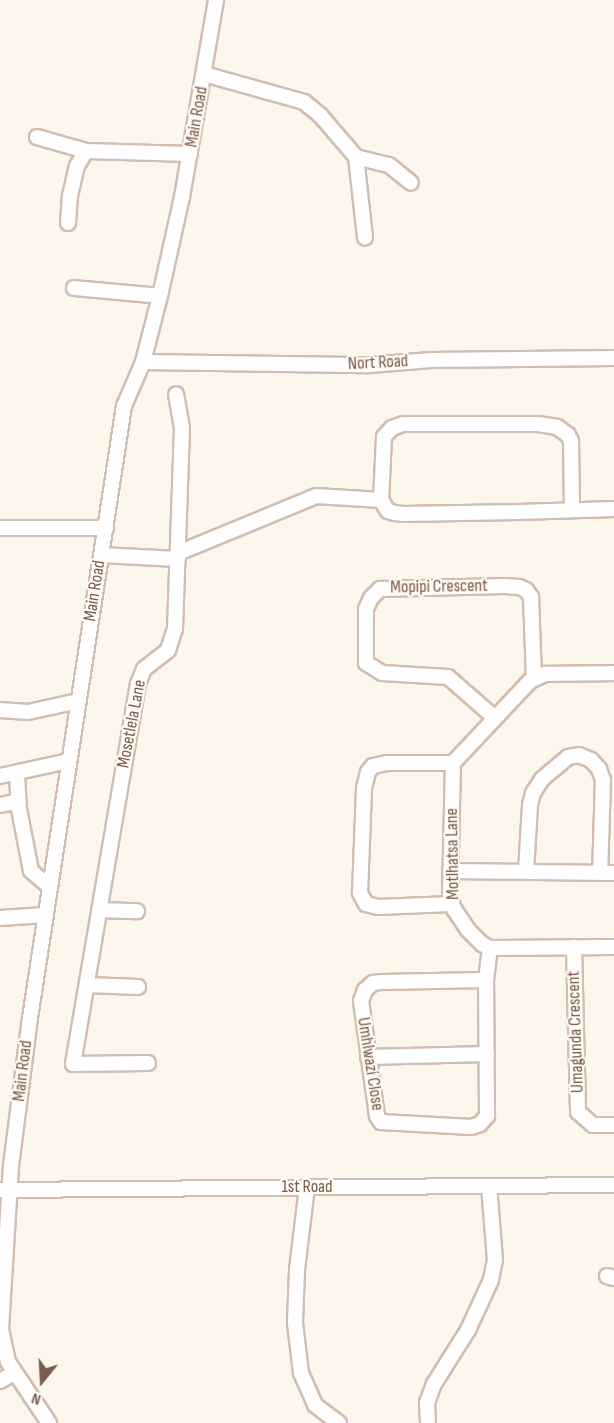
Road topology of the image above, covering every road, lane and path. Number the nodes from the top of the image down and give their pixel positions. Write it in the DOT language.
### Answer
graph roads {
  1 [pos="216,0"];
  2 [pos="204,74"];
  3 [pos="37,137"];
  4 [pos="86,151"];
  5 [pos="190,154"];
  6 [pos="356,156"];
  7 [pos="411,183"];
  8 [pos="68,223"];
  9 [pos="365,237"];
  10 [pos="74,288"];
  11 [pos="160,296"];
  12 [pos="614,358"];
  13 [pos="142,362"];
  14 [pos="176,395"];
  15 [pos="381,500"];
  16 [pos="614,509"];
  17 [pos="572,510"];
  18 [pos="0,528"];
  19 [pos="106,528"];
  20 [pos="101,555"];
  21 [pos="178,556"];
  22 [pos="614,673"];
  23 [pos="534,678"];
  24 [pos="78,701"];
  25 [pos="0,710"];
  26 [pos="495,718"];
  27 [pos="68,761"];
  28 [pos="453,764"];
  29 [pos="17,774"];
  30 [pos="0,776"];
  31 [pos="19,801"];
  32 [pos="0,805"];
  33 [pos="450,871"];
  34 [pos="526,871"];
  35 [pos="607,873"];
  36 [pos="50,887"];
  37 [pos="451,904"];
  38 [pos="99,910"];
  39 [pos="137,911"];
  40 [pos="46,915"];
  41 [pos="0,918"];
  42 [pos="574,947"];
  43 [pos="614,947"];
  44 [pos="490,948"];
  45 [pos="486,980"];
  46 [pos="87,986"];
  47 [pos="138,987"];
  48 [pos="487,1054"];
  49 [pos="368,1056"];
  50 [pos="148,1063"];
  51 [pos="614,1125"];
  52 [pos="614,1185"];
  53 [pos="489,1186"];
  54 [pos="307,1187"];
  55 [pos="5,1190"];
  56 [pos="14,1373"];
  57 [pos="0,1381"];
  58 [pos="49,1423"];
  59 [pos="339,1423"];
  60 [pos="428,1423"];
  1 -- 2 [label="street, Main Road"];
  2 -- 5 [label="street, Main Road"];
  2 -- 6 [label="street"];
  3 -- 4 [label="street"];
  4 -- 5 [label="street"];
  4 -- 8 [label="street"];
  5 -- 11 [label="street, Main Road"];
  6 -- 7 [label="street"];
  6 -- 9 [label="street"];
  10 -- 11 [label="street"];
  11 -- 13 [label="street, Main Road"];
  12 -- 13 [label="street, Nort Road"];
  13 -- 19 [label="street, Main Road"];
  14 -- 21 [label="street, Mosetlela Lane"];
  15 -- 17 [label="street"];
  15 -- 17 [label="street"];
  15 -- 21 [label="street"];
  16 -- 17 [label="street"];
  18 -- 19 [label="street"];
  19 -- 20 [label="street, Main Road"];
  20 -- 21 [label="street"];
  20 -- 24 [label="street, Main Road"];
  21 -- 38 [label="street, Mosetlela Lane"];
  22 -- 23 [label="street"];
  23 -- 26 [label="street"];
  23 -- 26 [label="street, Mopipi Crescent"];
  24 -- 25 [label="street"];
  24 -- 27 [label="street, Main Road"];
  26 -- 28 [label="street"];
  27 -- 29 [label="street"];
  27 -- 36 [label="street, Main Road"];
  28 -- 33 [label="street, Motlhatsa Lane"];
  28 -- 37 [label="street"];
  29 -- 30 [label="street"];
  29 -- 31 [label="street"];
  31 -- 32 [label="street"];
  31 -- 36 [label="street"];
  33 -- 34 [label="street"];
  33 -- 37 [label="street, Motlhatsa Lane"];
  34 -- 35 [label="street"];
  34 -- 35 [label="street"];
  36 -- 40 [label="street, Main Road"];
  37 -- 44 [label="street, Motlhatsa Lane"];
  38 -- 39 [label="street"];
  38 -- 46 [label="street, Mosetlela Lane"];
  40 -- 41 [label="street"];
  40 -- 55 [label="street, Main Road"];
  42 -- 43 [label="street"];
  42 -- 44 [label="street"];
  42 -- 51 [label="street, Umagunda Crescent"];
  44 -- 45 [label="street, Umhlwazi Close"];
  45 -- 48 [label="street, Umhlwazi Close"];
  45 -- 49 [label="street, Umhlwazi Close"];
  46 -- 47 [label="street"];
  46 -- 50 [label="street, Mosetlela Lane"];
  48 -- 49 [label="street"];
  48 -- 49 [label="street, Umhlwazi Close"];
  52 -- 53 [label="street, 1st Road"];
  53 -- 54 [label="street, 1st Road"];
  53 -- 60 [label="street"];
  54 -- 55 [label="street, 1st Road"];
  54 -- 59 [label="street"];
  55 -- 56 [label="street, Main Road"];
  56 -- 57 [label="street"];
  56 -- 58 [label="street, Main Road"];
}
